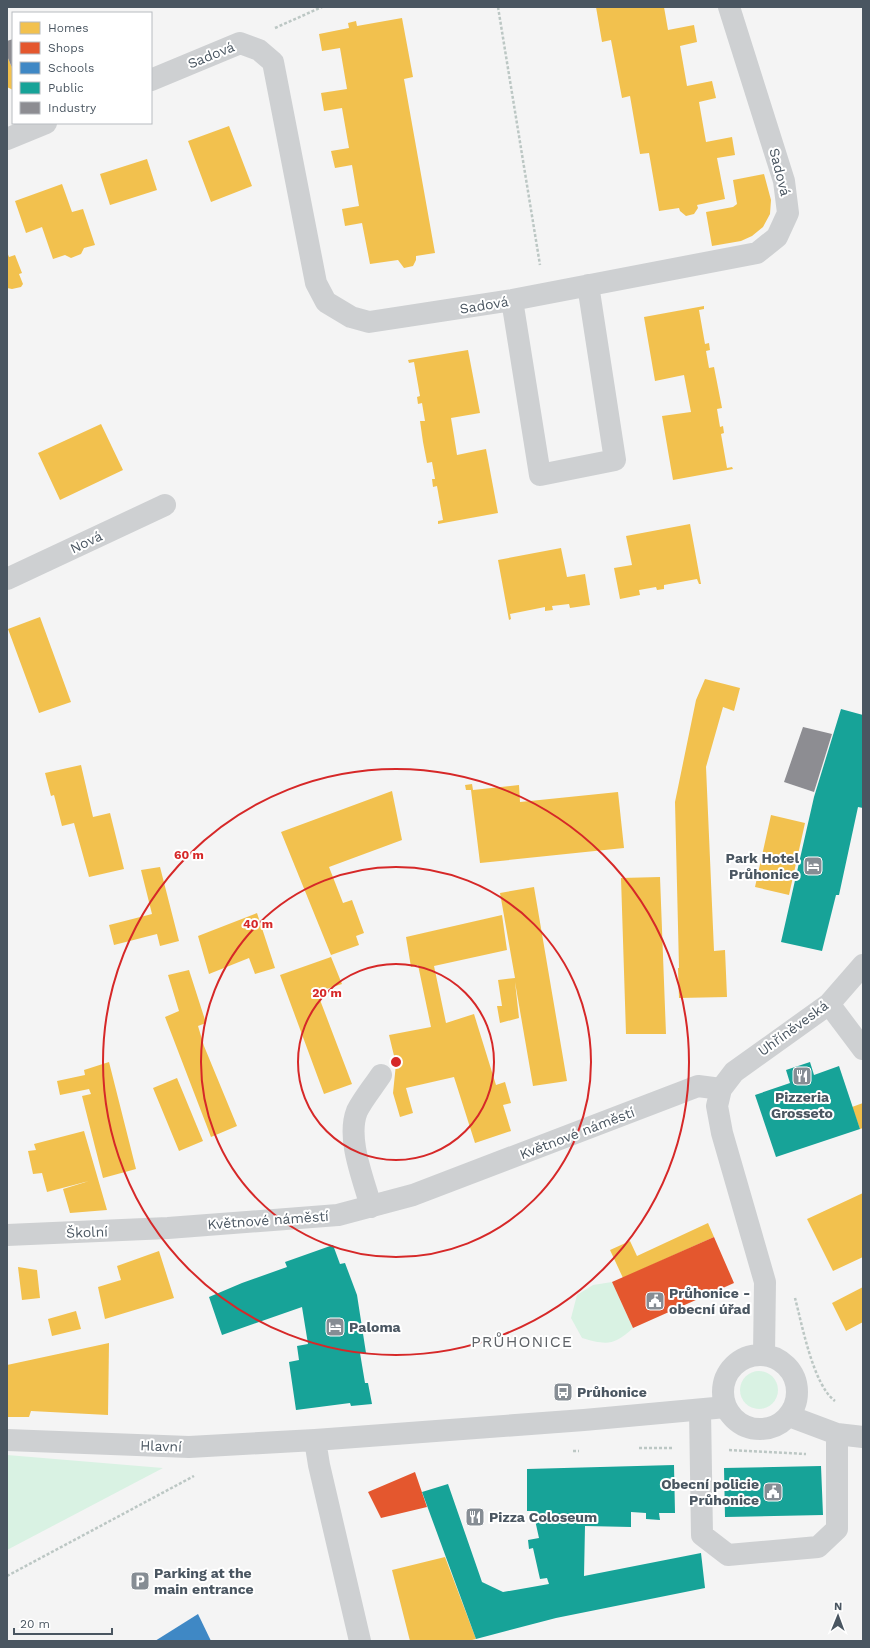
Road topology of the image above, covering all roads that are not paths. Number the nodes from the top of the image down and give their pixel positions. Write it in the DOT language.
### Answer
graph roads {
  1 [pos="730,7"];
  2 [pos="152,80"];
  3 [pos="44,124"];
  4 [pos="7,139"];
  5 [pos="588,285"];
  6 [pos="512,300"];
  7 [pos="166,505"];
  8 [pos="7,579"];
  9 [pos="863,965"];
  10 [pos="829,1004"];
  11 [pos="863,1049"];
  12 [pos="381,1075"];
  13 [pos="721,1089"];
  14 [pos="371,1207"];
  15 [pos="168,1228"];
  16 [pos="7,1235"];
  17 [pos="764,1354"];
  18 [pos="726,1407"];
  19 [pos="700,1410"];
  20 [pos="789,1416"];
  21 [pos="837,1434"];
  22 [pos="863,1437"];
  23 [pos="7,1440"];
  24 [pos="315,1440"];
  25 [pos="360,1641"];
  1 -- 5 [label="street, Sadová"];
  2 -- 6 [label="street, Sadová"];
  3 -- 4 [label="street"];
  5 -- 6 [label="street, Sadová"];
  5 -- 6 [label="street"];
  7 -- 8 [label="street, Nová"];
  9 -- 10 [label="street, Uhříněveská"];
  10 -- 11 [label="street"];
  10 -- 13 [label="street, Uhříněveská"];
  12 -- 14 [label="street"];
  13 -- 14 [label="street, Květnové náměstí"];
  13 -- 17 [label="street"];
  14 -- 15 [label="street, Květnové náměstí"];
  15 -- 16 [label="street, Školní"];
  17 -- 18 [label="street"];
  17 -- 20 [label="street"];
  18 -- 19 [label="street"];
  18 -- 20 [label="street"];
  19 -- 21 [label="street"];
  19 -- 24 [label="street"];
  20 -- 21 [label="street"];
  21 -- 22 [label="street"];
  23 -- 24 [label="street, Hlavní"];
  24 -- 25 [label="street"];
}
